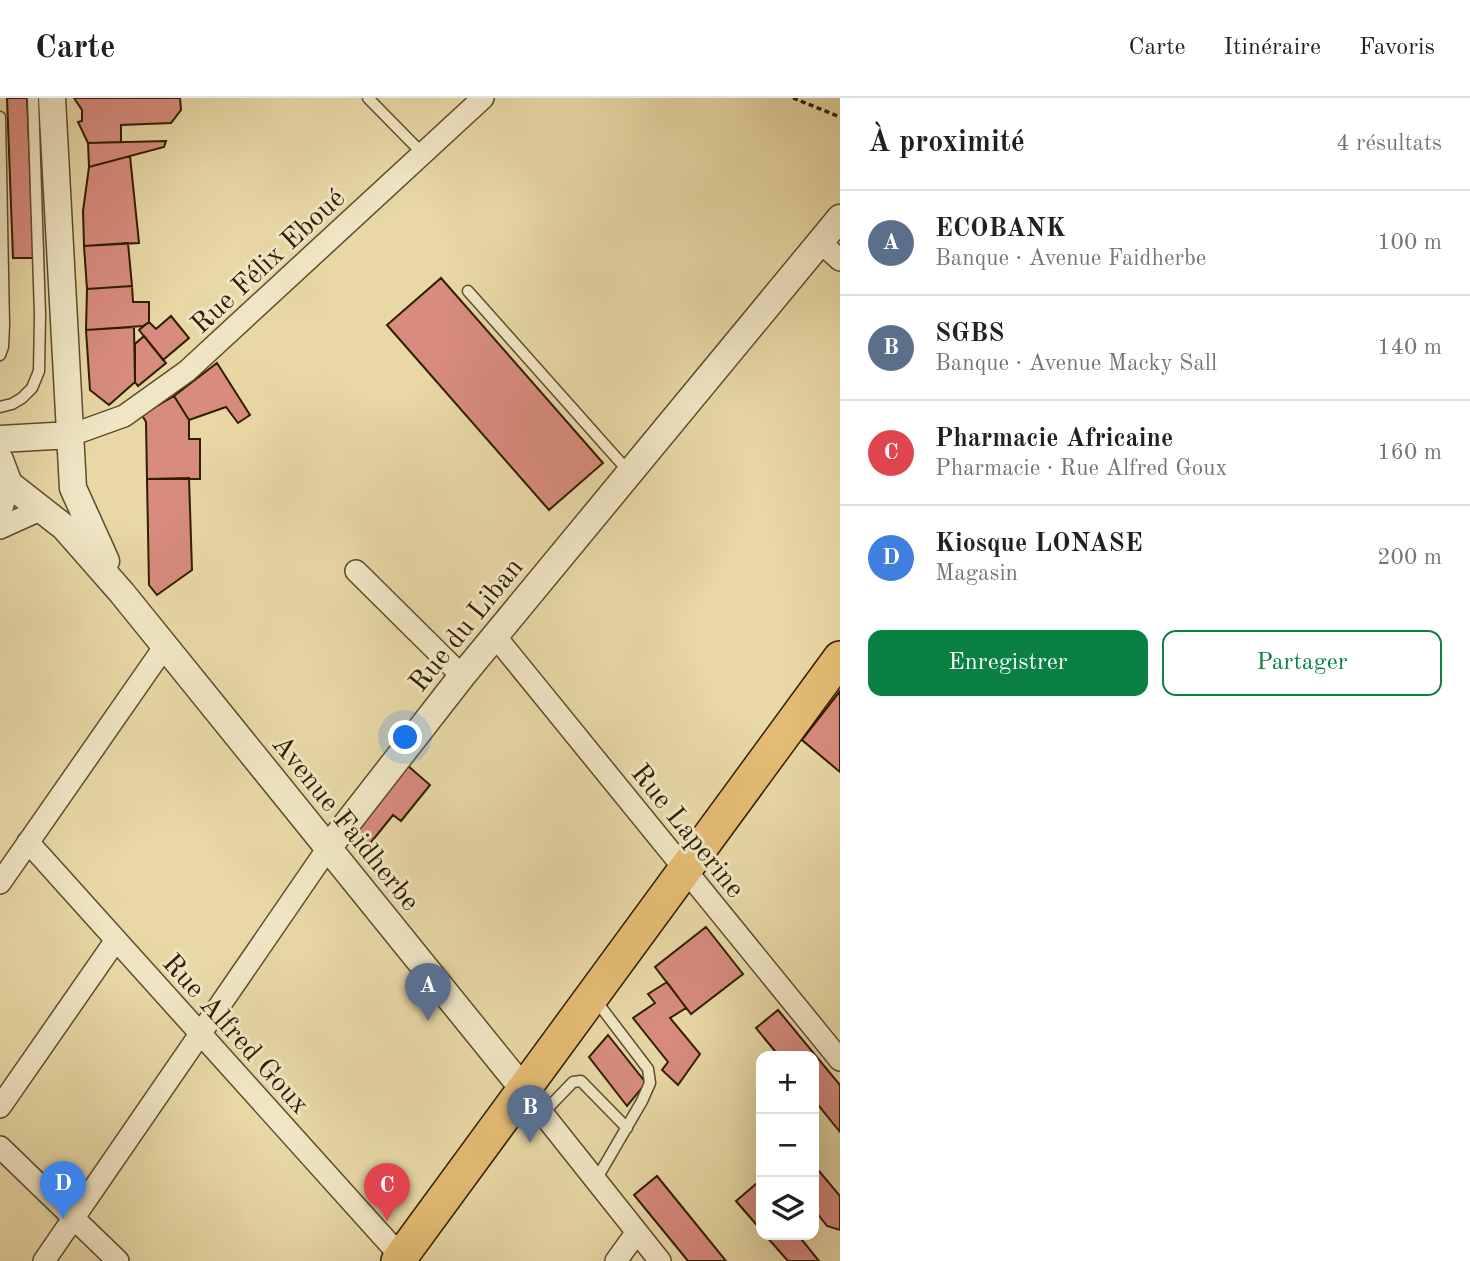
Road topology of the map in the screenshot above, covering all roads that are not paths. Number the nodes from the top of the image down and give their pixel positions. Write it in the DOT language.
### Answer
graph roads {
  1 [pos="33,98"];
  2 [pos="52,98"];
  3 [pos="368,98"];
  4 [pos="483,98"];
  5 [pos="0,117"];
  6 [pos="423,154"];
  7 [pos="840,218"];
  8 [pos="820,242"];
  9 [pos="840,260"];
  10 [pos="468,291"];
  11 [pos="0,355"];
  12 [pos="0,407"];
  13 [pos="71,435"];
  14 [pos="0,439"];
  15 [pos="0,460"];
  16 [pos="630,472"];
  17 [pos="9,484"];
  18 [pos="73,488"];
  19 [pos="43,509"];
  20 [pos="0,515"];
  21 [pos="0,528"];
  22 [pos="356,571"];
  23 [pos="122,593"];
  24 [pos="495,636"];
  25 [pos="164,646"];
  26 [pos="840,659"];
  27 [pos="462,676"];
  28 [pos="28,842"];
  29 [pos="328,848"];
  30 [pos="685,869"];
  31 [pos="0,883"];
  32 [pos="116,940"];
  33 [pos="592,996"];
  34 [pos="200,1033"];
  35 [pos="840,1060"];
  36 [pos="533,1101"];
  37 [pos="0,1107"];
  38 [pos="627,1128"];
  39 [pos="0,1146"];
  40 [pos="596,1180"];
  41 [pos="74,1218"];
  42 [pos="636,1232"];
  43 [pos="401,1260"];
  44 [pos="44,1261"];
  45 [pos="118,1261"];
  46 [pos="616,1261"];
  47 [pos="660,1261"];
  1 -- 12 [label="lane"];
  2 -- 13 [label="street"];
  3 -- 6 [label="lane"];
  4 -- 6 [label="street, Rue Félix Eboué"];
  5 -- 11 [label="lane"];
  6 -- 13 [label="street, Rue Félix Eboué"];
  7 -- 8 [label="street, Rue du Liban"];
  8 -- 9 [label="street"];
  8 -- 16 [label="street, Rue du Liban"];
  10 -- 16 [label="lane"];
  13 -- 14 [label="street"];
  13 -- 18 [label="street"];
  15 -- 17 [label="street"];
  16 -- 24 [label="street, Rue du Liban"];
  17 -- 19 [label="street, Avenue Faidherbe"];
  17 -- 20 [label="street"];
  18 -- 19 [label="street"];
  18 -- 23 [label="street, Avenue Faidherbe"];
  19 -- 21 [label="street"];
  19 -- 23 [label="street, Avenue Faidherbe"];
  22 -- 27 [label="street"];
  23 -- 25 [label="street, Avenue Faidherbe"];
  24 -- 27 [label="street, Rue du Liban"];
  24 -- 30 [label="street, Rue Laperine"];
  25 -- 28 [label="street"];
  25 -- 29 [label="street, Avenue Faidherbe"];
  26 -- 30 [label="main road"];
  27 -- 29 [label="street, Rue du Liban"];
  28 -- 31 [label="street"];
  28 -- 32 [label="street, Rue Alfred Goux"];
  29 -- 34 [label="street, Rue du Liban"];
  29 -- 36 [label="street, Avenue Faidherbe"];
  30 -- 33 [label="main road"];
  30 -- 35 [label="street, Rue Laperine"];
  32 -- 34 [label="street, Rue Alfred Goux"];
  32 -- 37 [label="street"];
  33 -- 36 [label="main road"];
  33 -- 38 [label="lane"];
  34 -- 41 [label="street, Rue du Liban"];
  34 -- 43 [label="street, Rue Alfred Goux"];
  36 -- 38 [label="lane"];
  36 -- 40 [label="street"];
  36 -- 43 [label="main road"];
  38 -- 40 [label="lane"];
  39 -- 41 [label="street"];
  40 -- 42 [label="street"];
  41 -- 44 [label="street, Rue du Liban"];
  41 -- 45 [label="street"];
  42 -- 46 [label="street"];
  42 -- 47 [label="street"];
}
